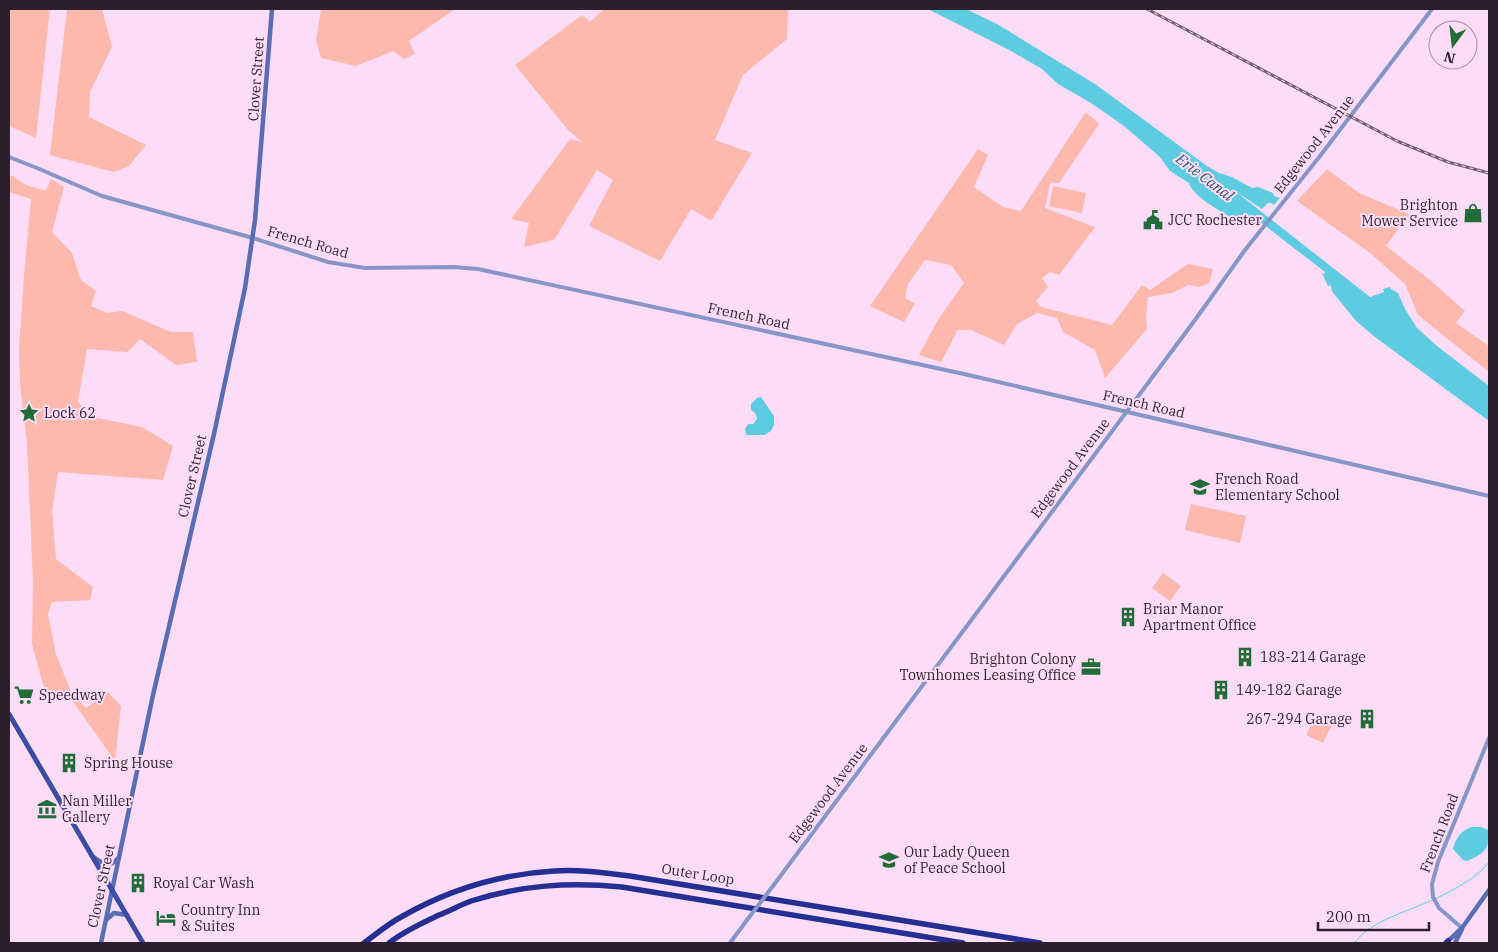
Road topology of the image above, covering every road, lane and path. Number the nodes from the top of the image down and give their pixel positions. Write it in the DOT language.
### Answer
graph roads {
  1 [pos="272,9"];
  2 [pos="1432,9"];
  3 [pos="9,157"];
  4 [pos="253,238"];
  5 [pos="1126,411"];
  6 [pos="1489,496"];
  7 [pos="9,714"];
  8 [pos="1489,738"];
  9 [pos="91,855"];
  10 [pos="120,856"];
  11 [pos="112,890"];
  12 [pos="1489,890"];
  13 [pos="127,915"];
  14 [pos="106,920"];
  15 [pos="1462,928"];
  16 [pos="101,943"];
  17 [pos="143,943"];
  18 [pos="364,943"];
  19 [pos="389,943"];
  20 [pos="730,943"];
  21 [pos="963,943"];
  22 [pos="1040,943"];
  23 [pos="1447,943"];
  24 [pos="1455,943"];
  1 -- 4 [label="main road, Clover Street"];
  2 -- 5 [label="street, Edgewood Avenue"];
  3 -- 4 [label="street, French Road"];
  4 -- 5 [label="street, French Road"];
  4 -- 10 [label="main road, Clover Street"];
  5 -- 6 [label="street, French Road"];
  5 -- 20 [label="street, Edgewood Avenue, bridge"];
  7 -- 9 [label="main road"];
  8 -- 15 [label="street, French Road"];
  9 -- 10 [label="main road"];
  9 -- 11 [label="main road"];
  10 -- 11 [label="main road, Clover Street"];
  11 -- 13 [label="main road"];
  11 -- 14 [label="main road, Clover Street"];
  12 -- 15 [label="main road"];
  13 -- 14 [label="main road"];
  13 -- 17 [label="main road"];
  14 -- 16 [label="main road, Clover Street"];
  15 -- 23 [label="main road"];
  15 -- 24 [label="main road"];
  18 -- 22 [label="highway, Outer Loop"];
  19 -- 21 [label="highway, Outer Loop"];
}
